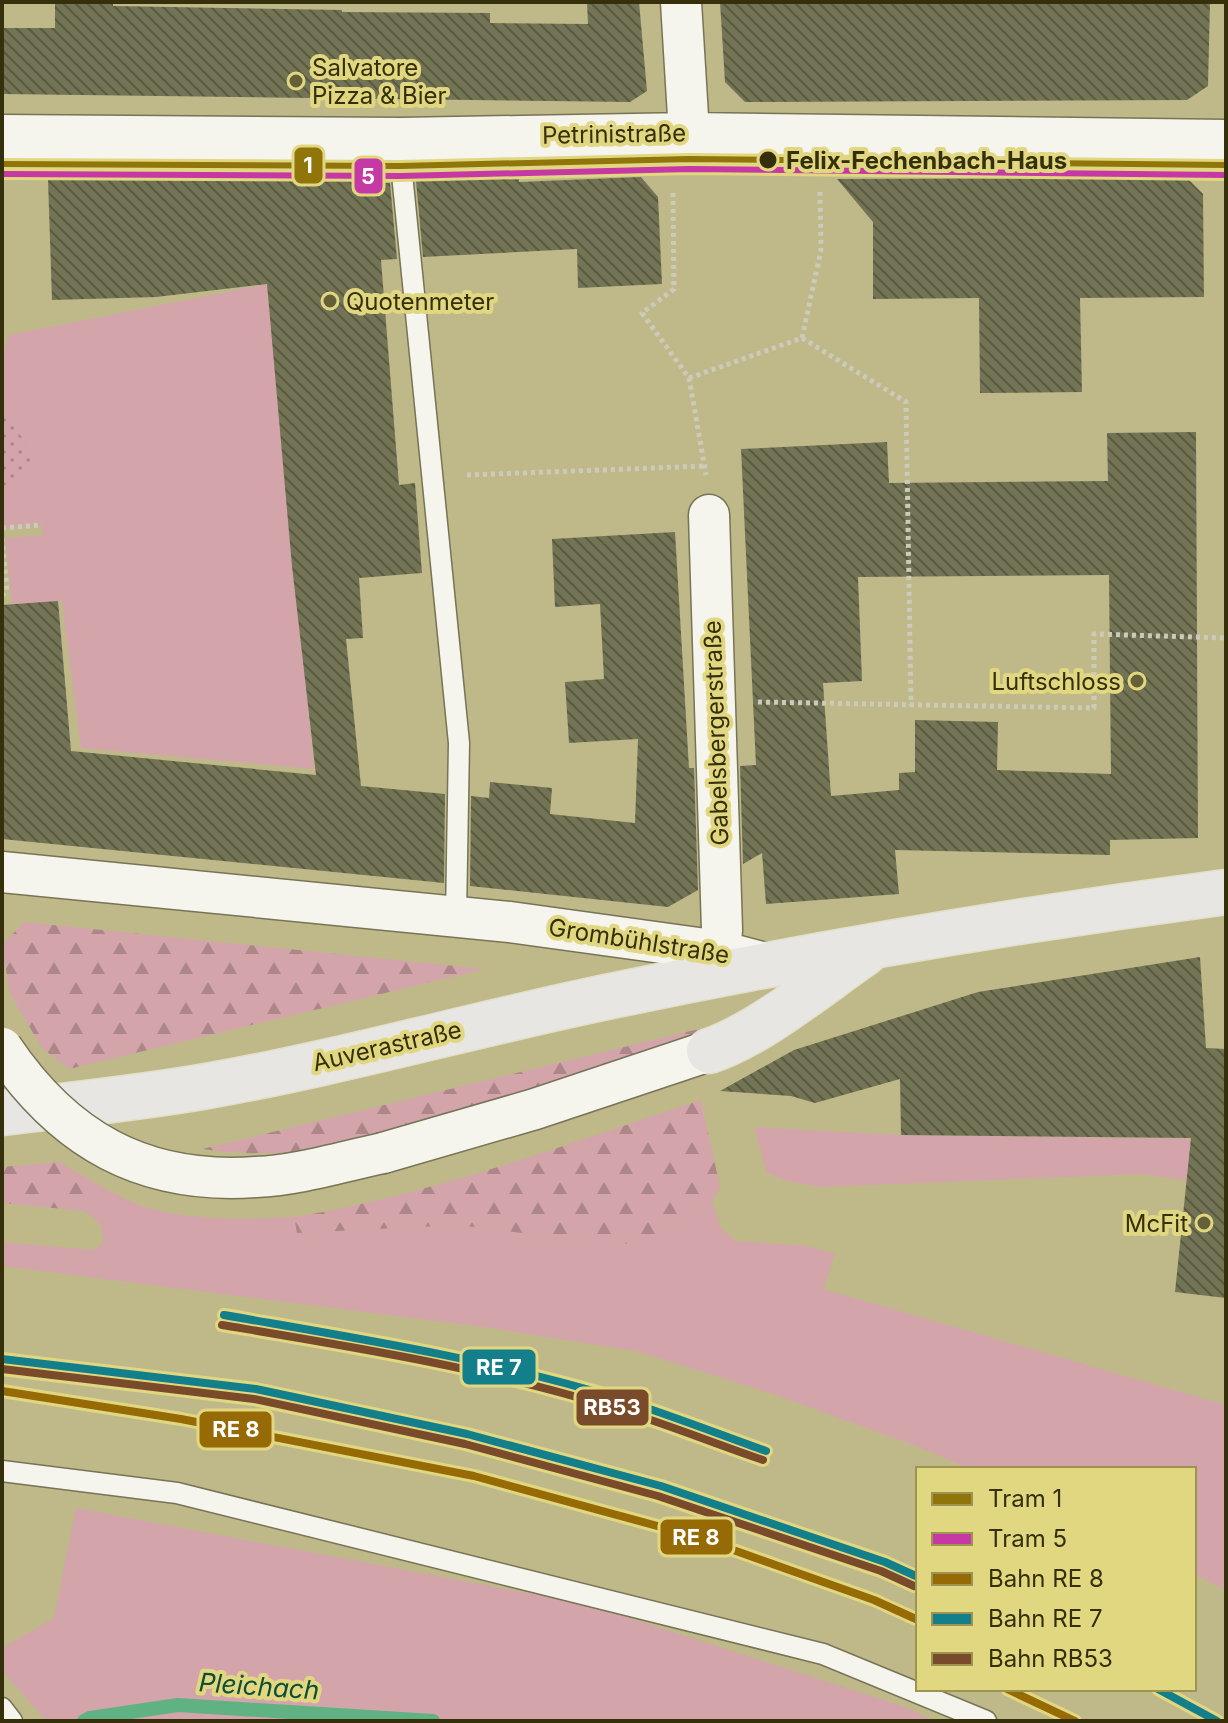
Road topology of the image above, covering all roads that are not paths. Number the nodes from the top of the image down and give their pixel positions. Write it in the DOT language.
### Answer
graph roads {
  1 [pos="681,2"];
  2 [pos="2,135"];
  3 [pos="1226,140"];
  4 [pos="689,146"];
  5 [pos="400,152"];
  6 [pos="2,163"];
  7 [pos="1226,165"];
  8 [pos="709,515"];
  9 [pos="2,872"];
  10 [pos="49,876"];
  11 [pos="1226,892"];
  12 [pos="2,896"];
  13 [pos="456,916"];
  14 [pos="877,945"];
  15 [pos="720,951"];
  16 [pos="769,964"];
  17 [pos="2,1048"];
  18 [pos="709,1051"];
  19 [pos="2,1113"];
  20 [pos="2,1471"];
  21 [pos="2,1708"];
  22 [pos="12,1721"];
  23 [pos="986,1721"];
  1 -- 4 [label="street"];
  2 -- 5 [label="street, Petrinistraße"];
  3 -- 4 [label="street, Petrinistraße"];
  4 -- 5 [label="street, Petrinistraße"];
  4 -- 7 [label="lane, Petrinistraße"];
  5 -- 6 [label="lane, Petrinistraße"];
  5 -- 13 [label="lane"];
  8 -- 15 [label="street, Gabelsbergerstraße"];
  9 -- 10 [label="street, Grombühlstraße"];
  10 -- 12 [label="street, Grombühlstraße"];
  10 -- 13 [label="street, Grombühlstraße"];
  11 -- 14 [label="main road, Grombühlstraße"];
  13 -- 15 [label="street, Grombühlstraße"];
  14 -- 16 [label="main road, Grombühlstraße"];
  14 -- 18 [label="main road"];
  15 -- 16 [label="street, Grombühlstraße"];
  16 -- 19 [label="main road, Auverastraße"];
  17 -- 18 [label="street, bridge"];
  20 -- 23 [label="lane"];
  21 -- 22 [label="lane"];
}
